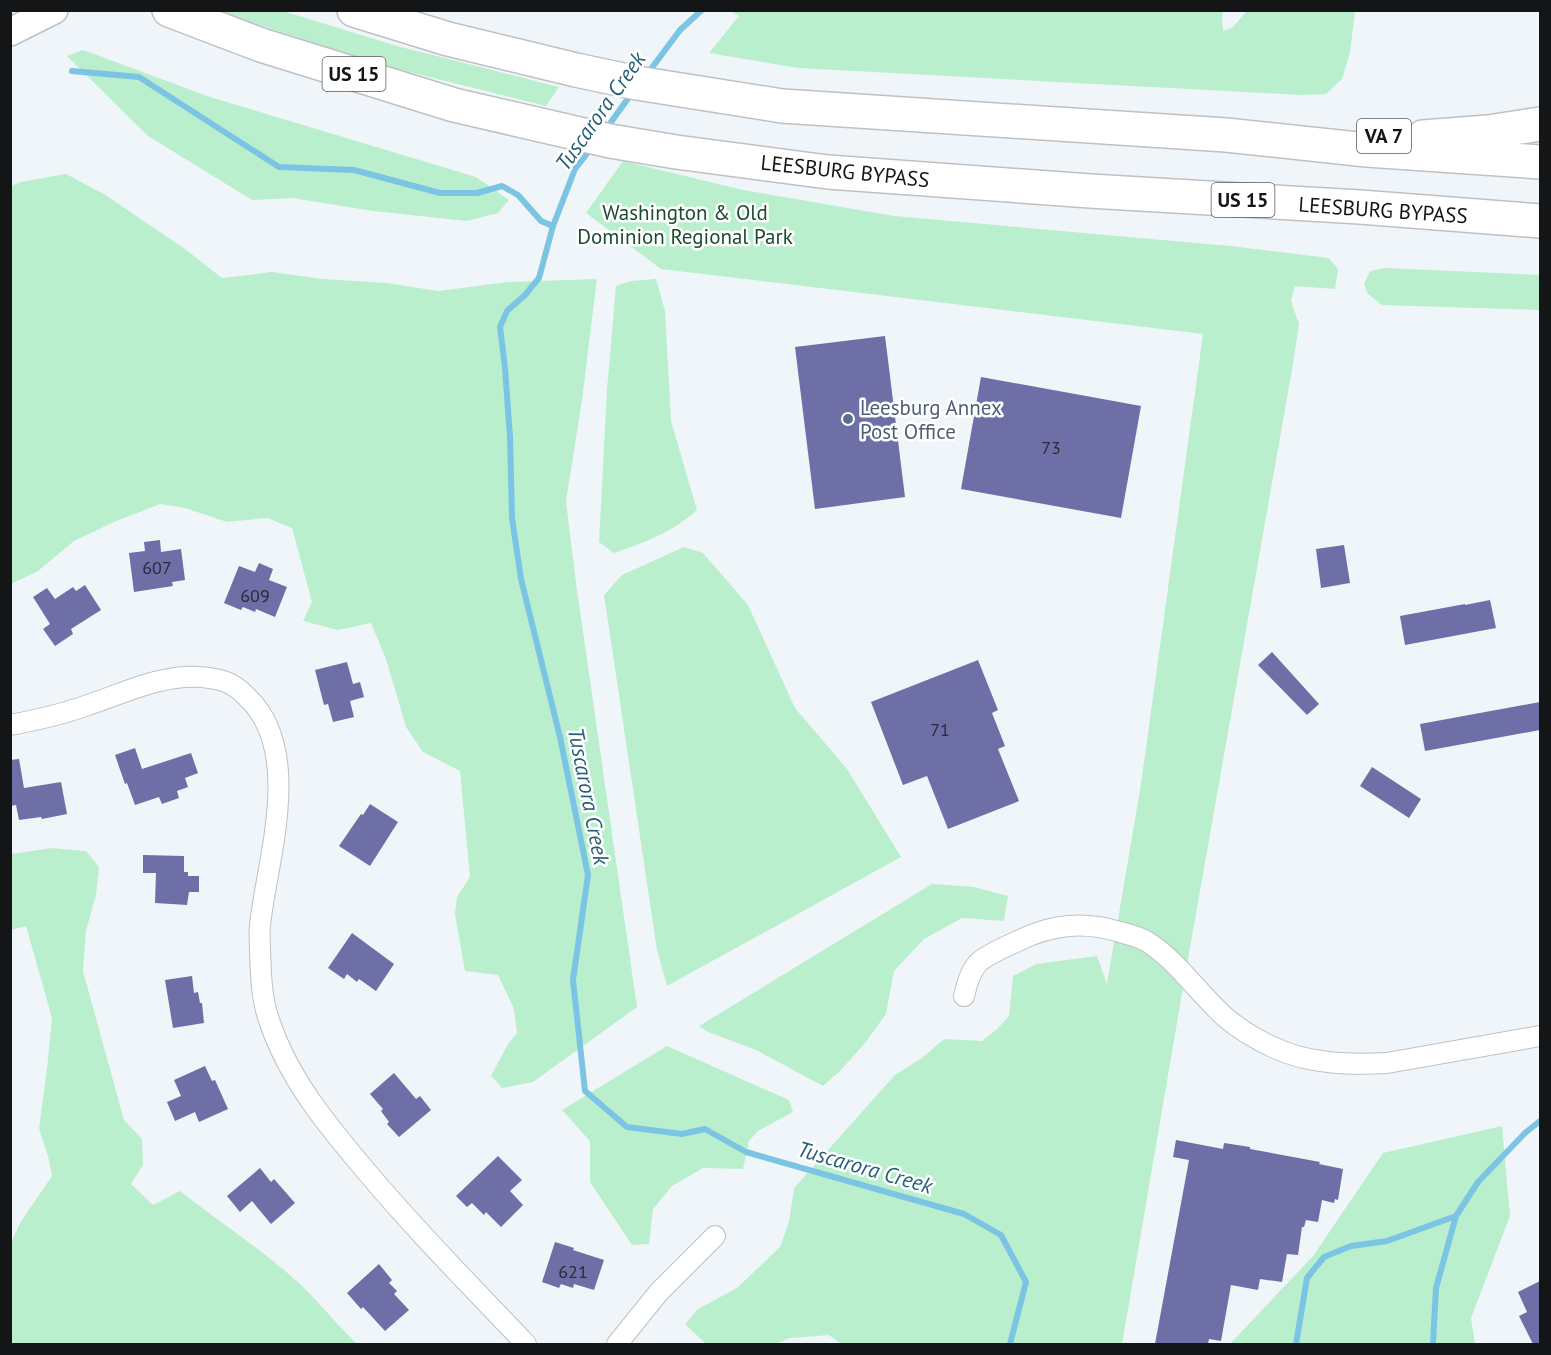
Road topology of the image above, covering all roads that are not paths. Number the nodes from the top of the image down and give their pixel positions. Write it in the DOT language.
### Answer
graph roads {
  1 [pos="54,10"];
  2 [pos="169,10"];
  3 [pos="354,10"];
  4 [pos="18,28"];
  5 [pos="1540,124"];
  6 [pos="1226,135"];
  7 [pos="1540,162"];
  8 [pos="1540,221"];
  9 [pos="10,725"];
  10 [pos="964,996"];
  11 [pos="1540,1036"];
  12 [pos="715,1236"];
  13 [pos="526,1344"];
  14 [pos="617,1344"];
  1 -- 4 [label="main road"];
  2 -- 8 [label="highway, LEESBURG BYPASS / US 15"];
  3 -- 6 [label="highway"];
  5 -- 6 [label="highway, VA 7"];
  6 -- 7 [label="highway"];
  9 -- 13 [label="street"];
  10 -- 11 [label="street"];
  12 -- 14 [label="street"];
}
